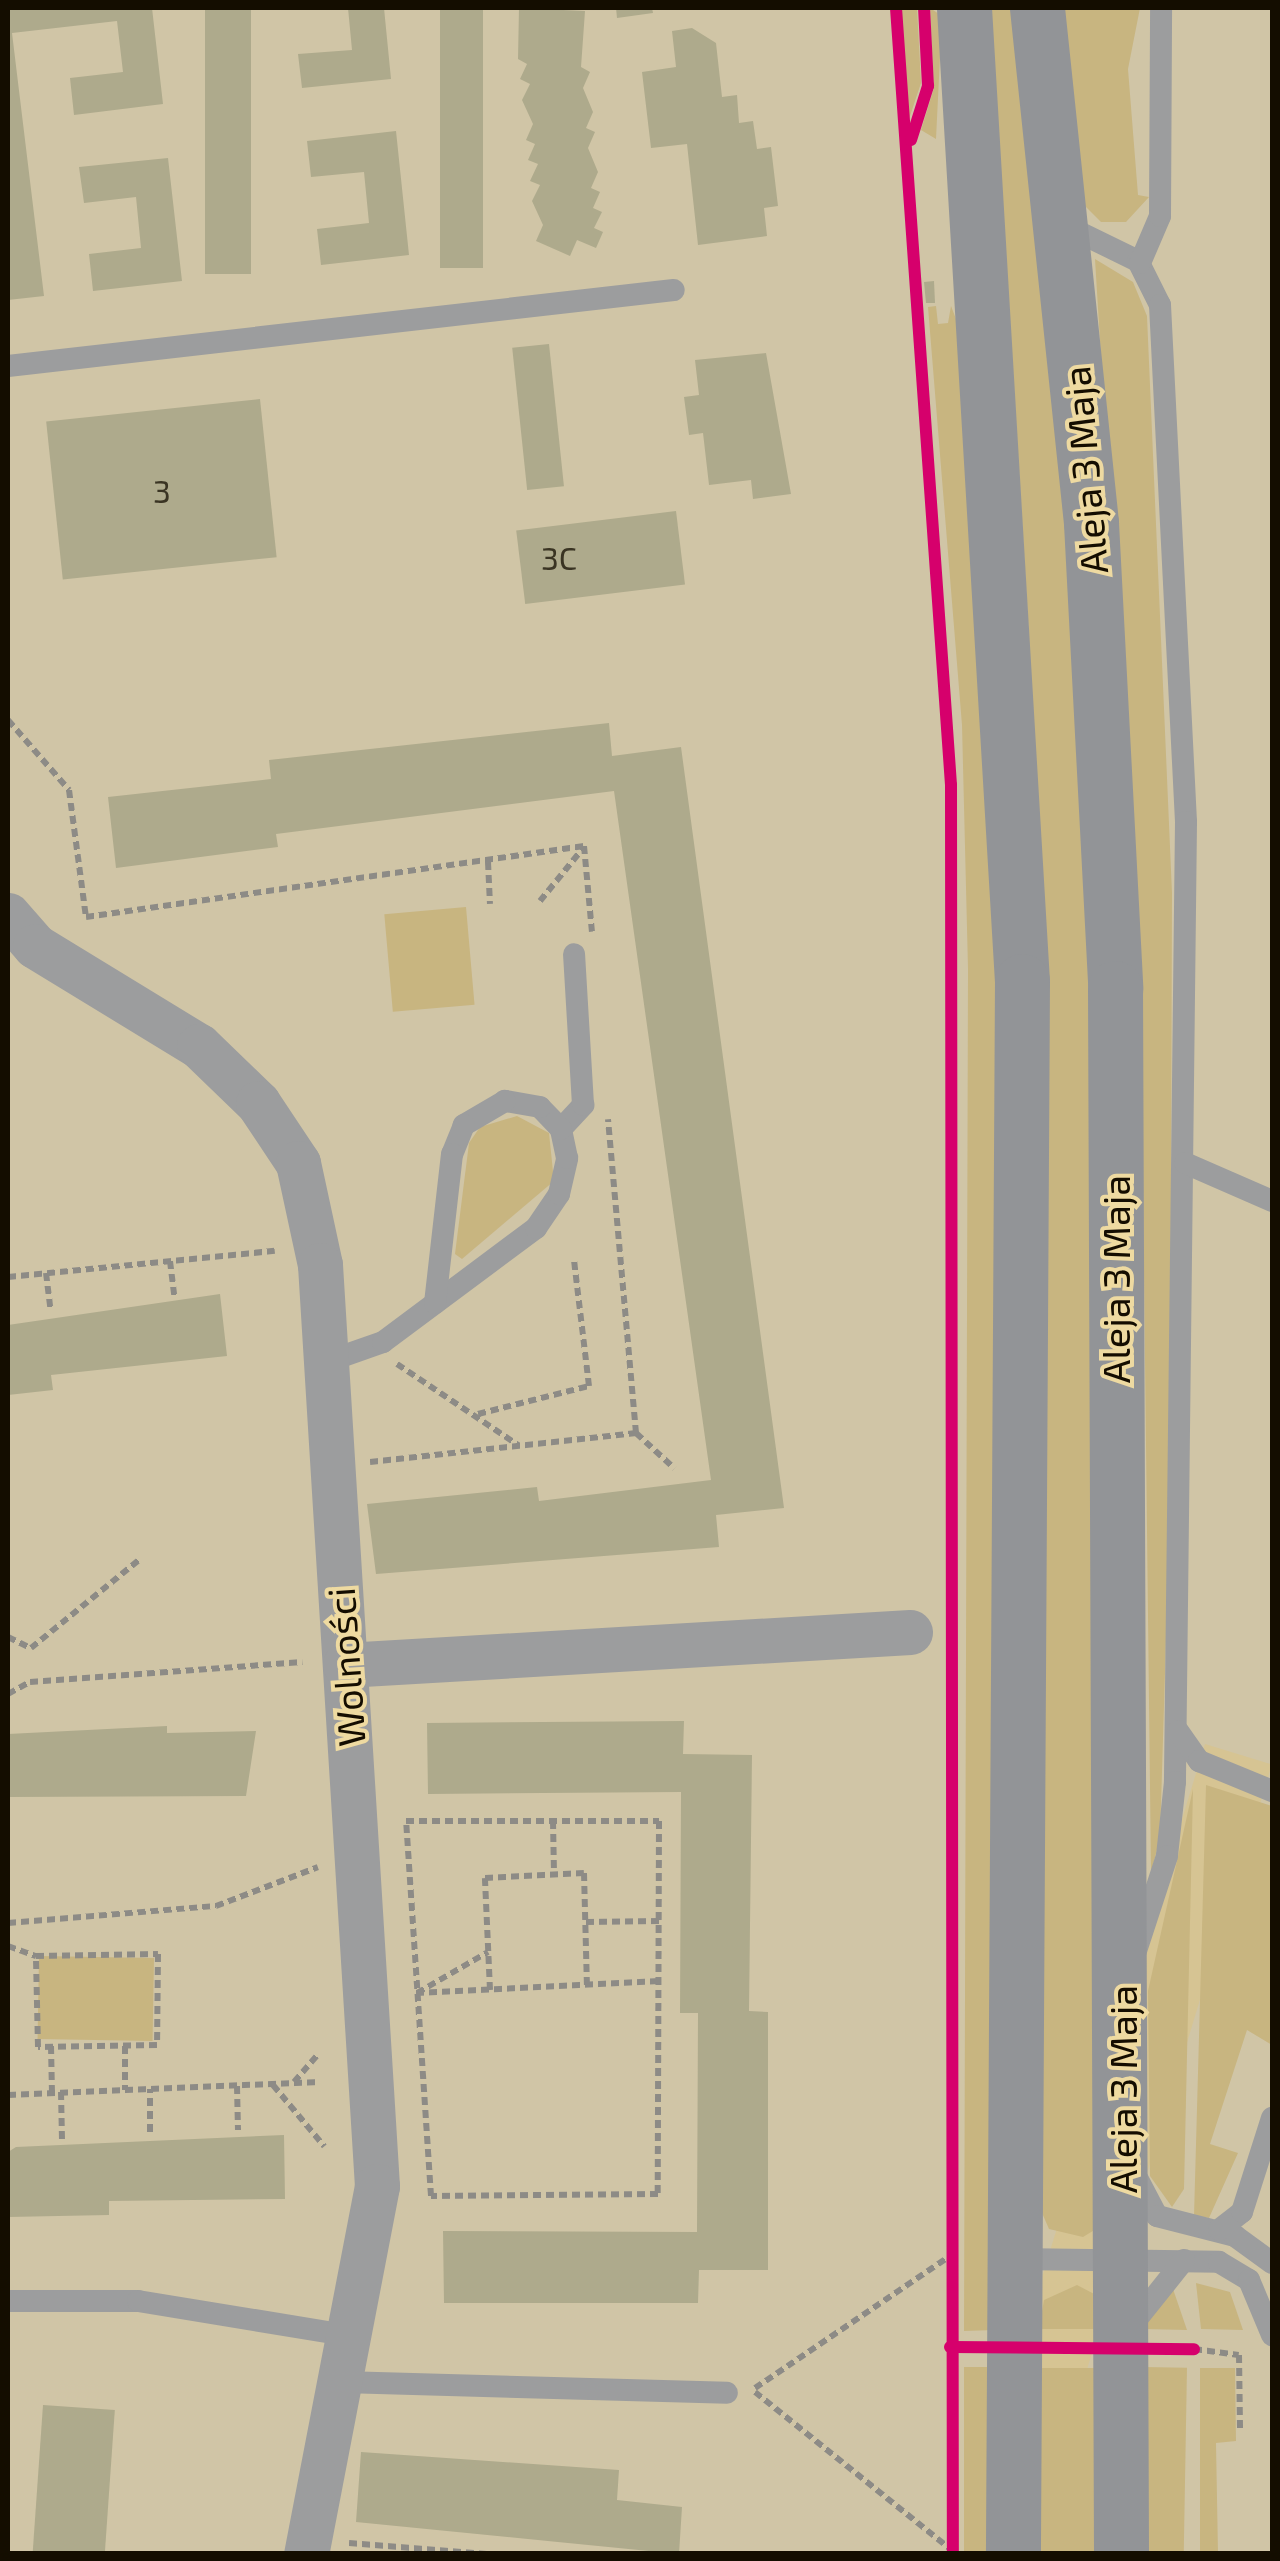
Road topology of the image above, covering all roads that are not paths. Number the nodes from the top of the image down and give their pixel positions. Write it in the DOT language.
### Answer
graph roads {
  1 [pos="964,8"];
  2 [pos="1037,8"];
  3 [pos="1162,8"];
  4 [pos="1062,224"];
  5 [pos="1140,264"];
  6 [pos="674,290"];
  7 [pos="8,366"];
  8 [pos="8,915"];
  9 [pos="583,949"];
  10 [pos="562,1129"];
  11 [pos="1185,1163"];
  12 [pos="1272,1201"];
  13 [pos="434,1304"];
  14 [pos="326,1362"];
  15 [pos="910,1632"];
  16 [pos="334,1663"];
  17 [pos="1176,1728"];
  18 [pos="1272,1791"];
  19 [pos="1122,2043"];
  20 [pos="1124,2102"];
  21 [pos="1272,2118"];
  22 [pos="1220,2230"];
  23 [pos="1016,2258"];
  24 [pos="1122,2259"];
  25 [pos="1184,2260"];
  26 [pos="1272,2263"];
  27 [pos="8,2301"];
  28 [pos="352,2336"];
  29 [pos="1272,2336"];
  30 [pos="1120,2349"];
  31 [pos="342,2382"];
  32 [pos="726,2392"];
  33 [pos="322,2548"];
  34 [pos="1012,2554"];
  35 [pos="1121,2554"];
  1 -- 23 [label="street"];
  2 -- 4 [label="street, Aleja 3 Maja"];
  3 -- 5 [label="lane"];
  4 -- 5 [label="lane"];
  4 -- 19 [label="street, Aleja 3 Maja"];
  5 -- 11 [label="lane"];
  6 -- 7 [label="lane"];
  8 -- 14 [label="street, Wolności"];
  9 -- 10 [label="lane"];
  10 -- 13 [label="lane"];
  10 -- 13 [label="lane"];
  11 -- 12 [label="lane"];
  11 -- 17 [label="lane"];
  13 -- 14 [label="lane"];
  14 -- 16 [label="street, Wolności"];
  15 -- 16 [label="street"];
  16 -- 28 [label="street, Wolności"];
  17 -- 18 [label="lane"];
  17 -- 19 [label="lane"];
  19 -- 20 [label="street, Aleja 3 Maja"];
  20 -- 22 [label="lane"];
  20 -- 24 [label="street, Aleja 3 Maja"];
  21 -- 22 [label="lane"];
  22 -- 26 [label="lane"];
  23 -- 24 [label="lane"];
  23 -- 34 [label="street"];
  24 -- 25 [label="lane"];
  24 -- 30 [label="street, Aleja 3 Maja"];
  25 -- 29 [label="lane"];
  25 -- 30 [label="lane"];
  27 -- 28 [label="lane"];
  28 -- 31 [label="street, Wolności"];
  30 -- 35 [label="street, Aleja 3 Maja"];
  31 -- 32 [label="lane"];
  31 -- 33 [label="street, Wolności"];
}
